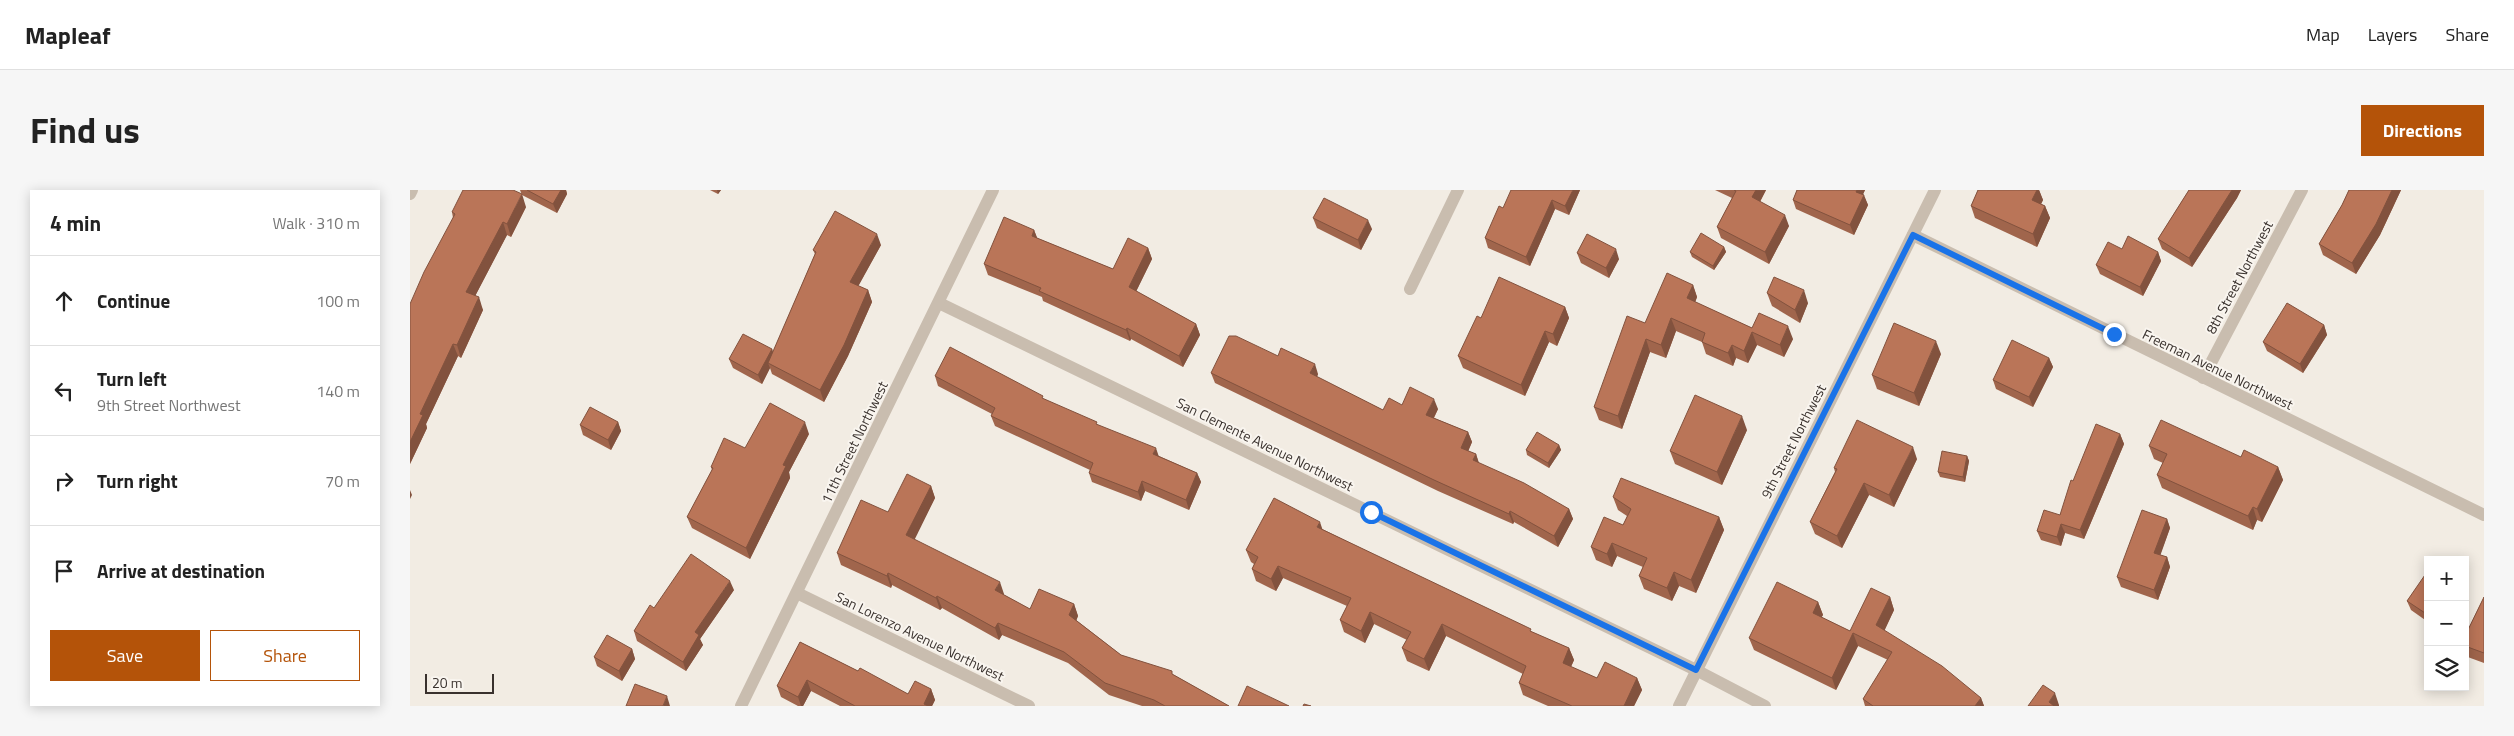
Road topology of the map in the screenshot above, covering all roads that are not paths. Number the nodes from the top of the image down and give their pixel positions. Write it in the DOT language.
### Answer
graph roads {
  1 [pos="412,190"];
  2 [pos="992,190"];
  3 [pos="1458,190"];
  4 [pos="1935,190"];
  5 [pos="2302,190"];
  6 [pos="410,194"];
  7 [pos="1913,235"];
  8 [pos="1410,289"];
  9 [pos="939,302"];
  10 [pos="2203,378"];
  11 [pos="2484,515"];
  12 [pos="797,593"];
  13 [pos="1696,670"];
  14 [pos="740,706"];
  15 [pos="1029,706"];
  16 [pos="1679,706"];
  17 [pos="1765,706"];
  1 -- 6 [label="street"];
  2 -- 9 [label="street, 11th Street Northwest"];
  3 -- 8 [label="street"];
  4 -- 7 [label="street, 9th Street Northwest"];
  5 -- 10 [label="street, 8th Street Northwest"];
  7 -- 10 [label="street, Freeman Avenue Northwest"];
  7 -- 13 [label="street, 9th Street Northwest"];
  9 -- 12 [label="street, 11th Street Northwest"];
  9 -- 13 [label="street, San Clemente Avenue Northwest"];
  10 -- 11 [label="street, Freeman Avenue Northwest"];
  12 -- 14 [label="street, 11th Street Northwest"];
  12 -- 15 [label="street, San Lorenzo Avenue Northwest"];
  13 -- 16 [label="street, 9th Street Northwest"];
  13 -- 17 [label="street, San Clemente Avenue Northwest"];
}
